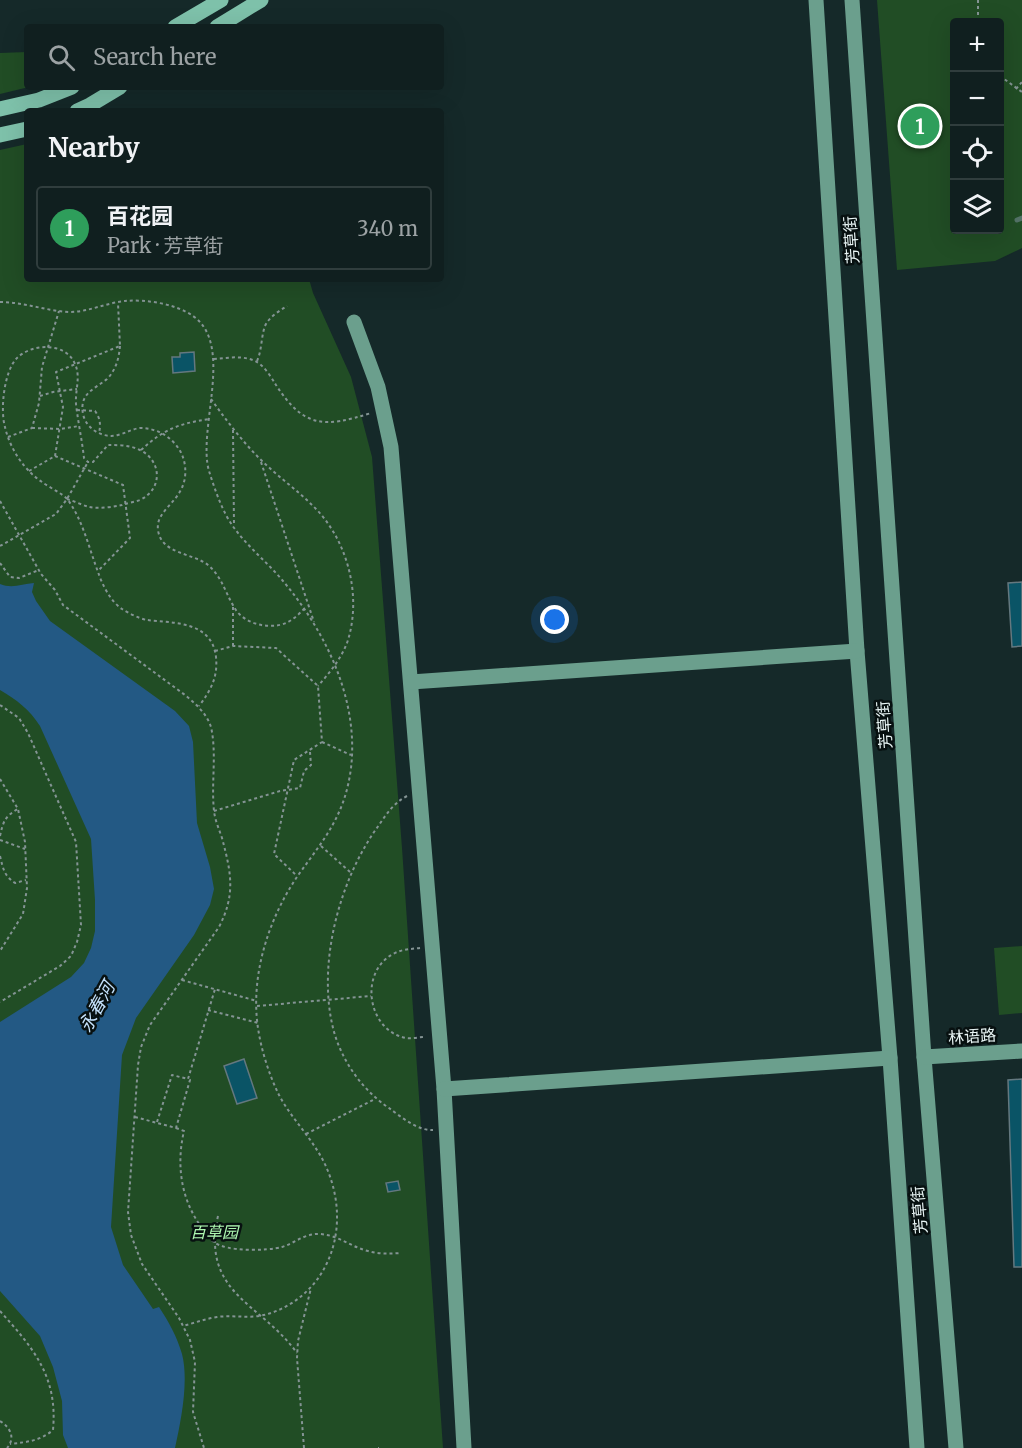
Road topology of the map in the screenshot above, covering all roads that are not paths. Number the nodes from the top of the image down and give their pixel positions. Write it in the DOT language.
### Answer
graph roads {
  1 [pos="221,0"];
  2 [pos="261,0"];
  3 [pos="816,0"];
  4 [pos="852,0"];
  5 [pos="180,24"];
  6 [pos="223,24"];
  7 [pos="64,90"];
  8 [pos="115,90"];
  9 [pos="84,108"];
  10 [pos="0,109"];
  11 [pos="24,130"];
  12 [pos="0,135"];
  13 [pos="354,322"];
  14 [pos="857,651"];
  15 [pos="411,682"];
  16 [pos="1022,1051"];
  17 [pos="924,1057"];
  18 [pos="890,1058"];
  19 [pos="444,1089"];
  20 [pos="464,1448"];
  21 [pos="917,1448"];
  22 [pos="956,1448"];
  1 -- 5 [label="main road"];
  2 -- 6 [label="main road"];
  3 -- 14 [label="main road, 芳草街"];
  4 -- 17 [label="main road, 芳草街"];
  7 -- 10 [label="main road"];
  8 -- 9 [label="main road"];
  11 -- 12 [label="main road"];
  13 -- 15 [label="main road"];
  14 -- 15 [label="main road"];
  14 -- 18 [label="main road, 芳草街"];
  15 -- 19 [label="main road"];
  16 -- 17 [label="main road, 林语路"];
  17 -- 22 [label="main road, 芳草街"];
  18 -- 19 [label="main road"];
  18 -- 21 [label="main road, 芳草街"];
  19 -- 20 [label="main road"];
}
